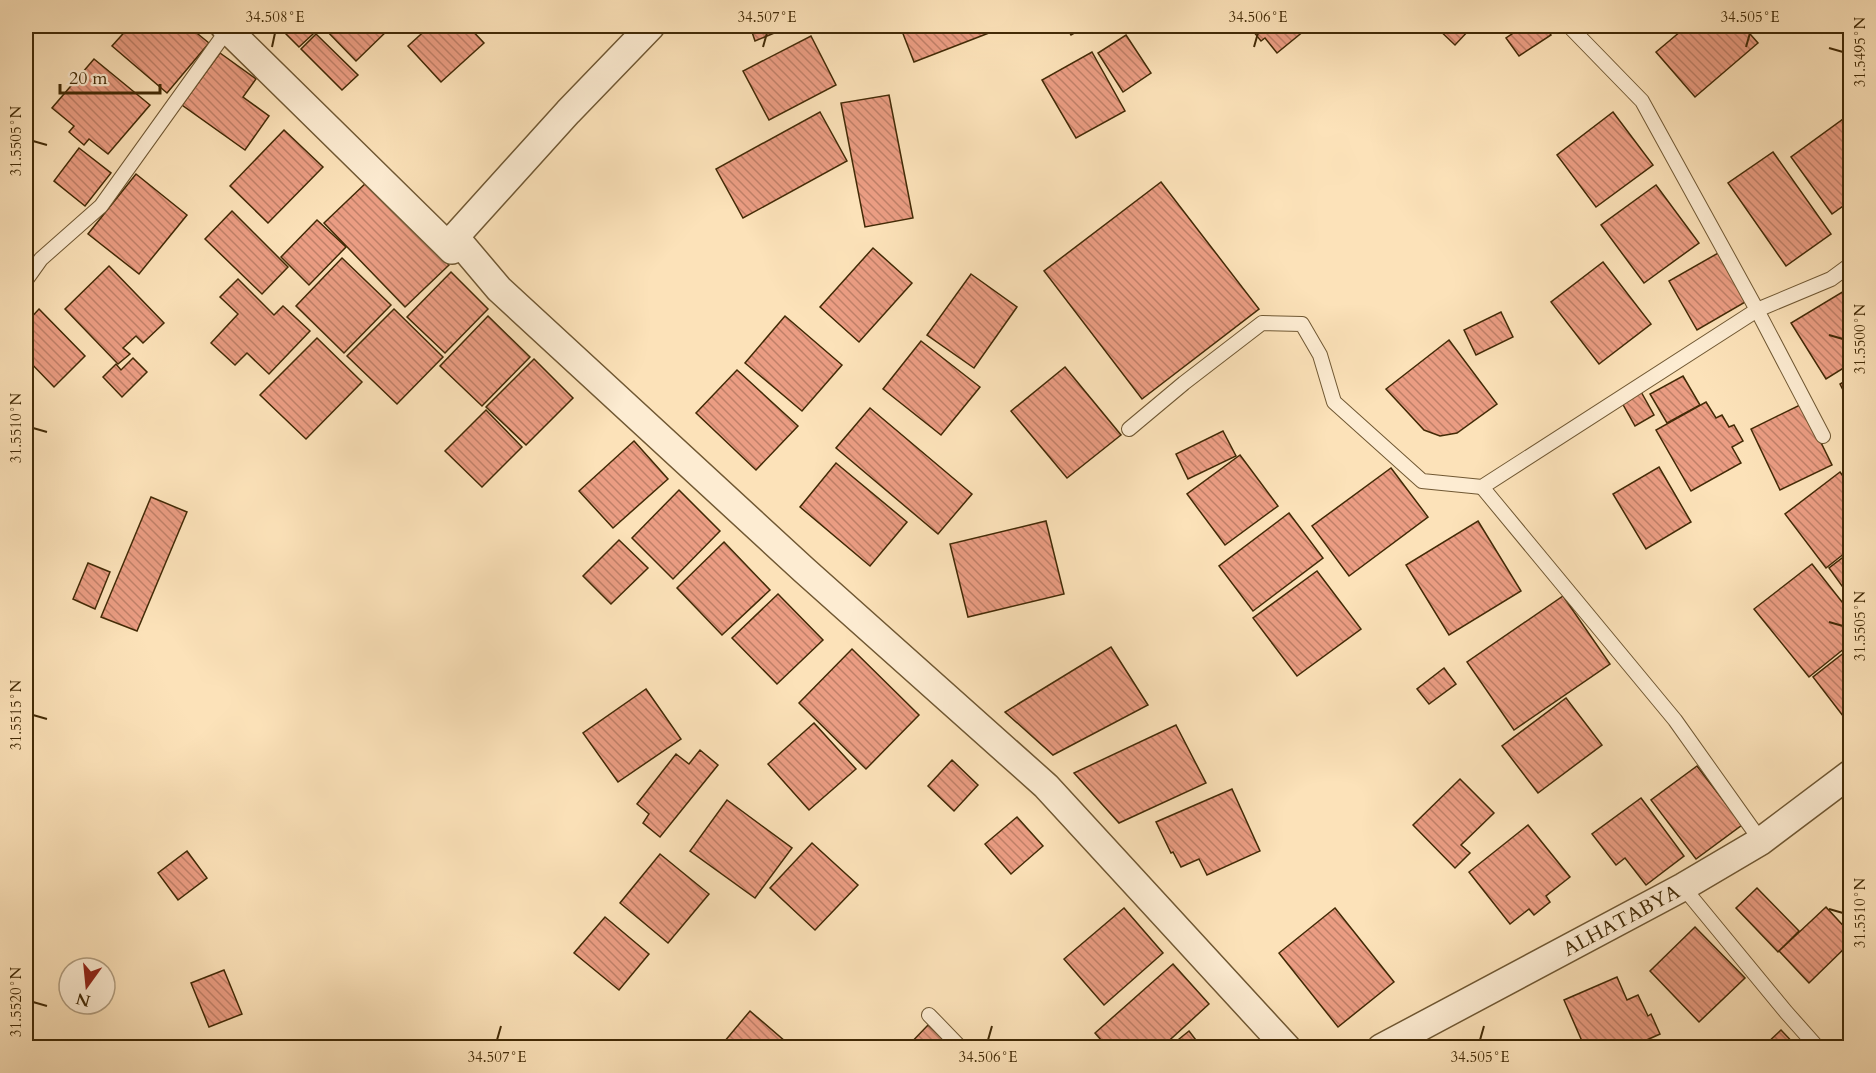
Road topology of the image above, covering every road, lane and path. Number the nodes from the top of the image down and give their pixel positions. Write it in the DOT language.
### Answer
graph roads {
  1 [pos="651,26"];
  2 [pos="1569,26"];
  3 [pos="226,27"];
  4 [pos="455,237"];
  5 [pos="1851,264"];
  6 [pos="26,280"];
  7 [pos="1757,310"];
  8 [pos="1129,429"];
  9 [pos="1822,436"];
  10 [pos="1482,487"];
  11 [pos="1851,774"];
  12 [pos="1761,841"];
  13 [pos="1683,887"];
  14 [pos="929,1015"];
  15 [pos="961,1047"];
  16 [pos="1287,1047"];
  17 [pos="1381,1047"];
  18 [pos="1818,1047"];
  1 -- 4 [label="street"];
  2 -- 7 [label="lane"];
  3 -- 4 [label="street"];
  3 -- 6 [label="lane"];
  4 -- 16 [label="street"];
  5 -- 7 [label="lane"];
  7 -- 9 [label="lane"];
  7 -- 10 [label="lane"];
  8 -- 10 [label="lane"];
  10 -- 12 [label="lane"];
  11 -- 12 [label="street, ALHATABYA"];
  12 -- 13 [label="street, ALHATABYA"];
  13 -- 17 [label="street, ALHATABYA"];
  13 -- 18 [label="lane"];
  14 -- 15 [label="lane"];
}
